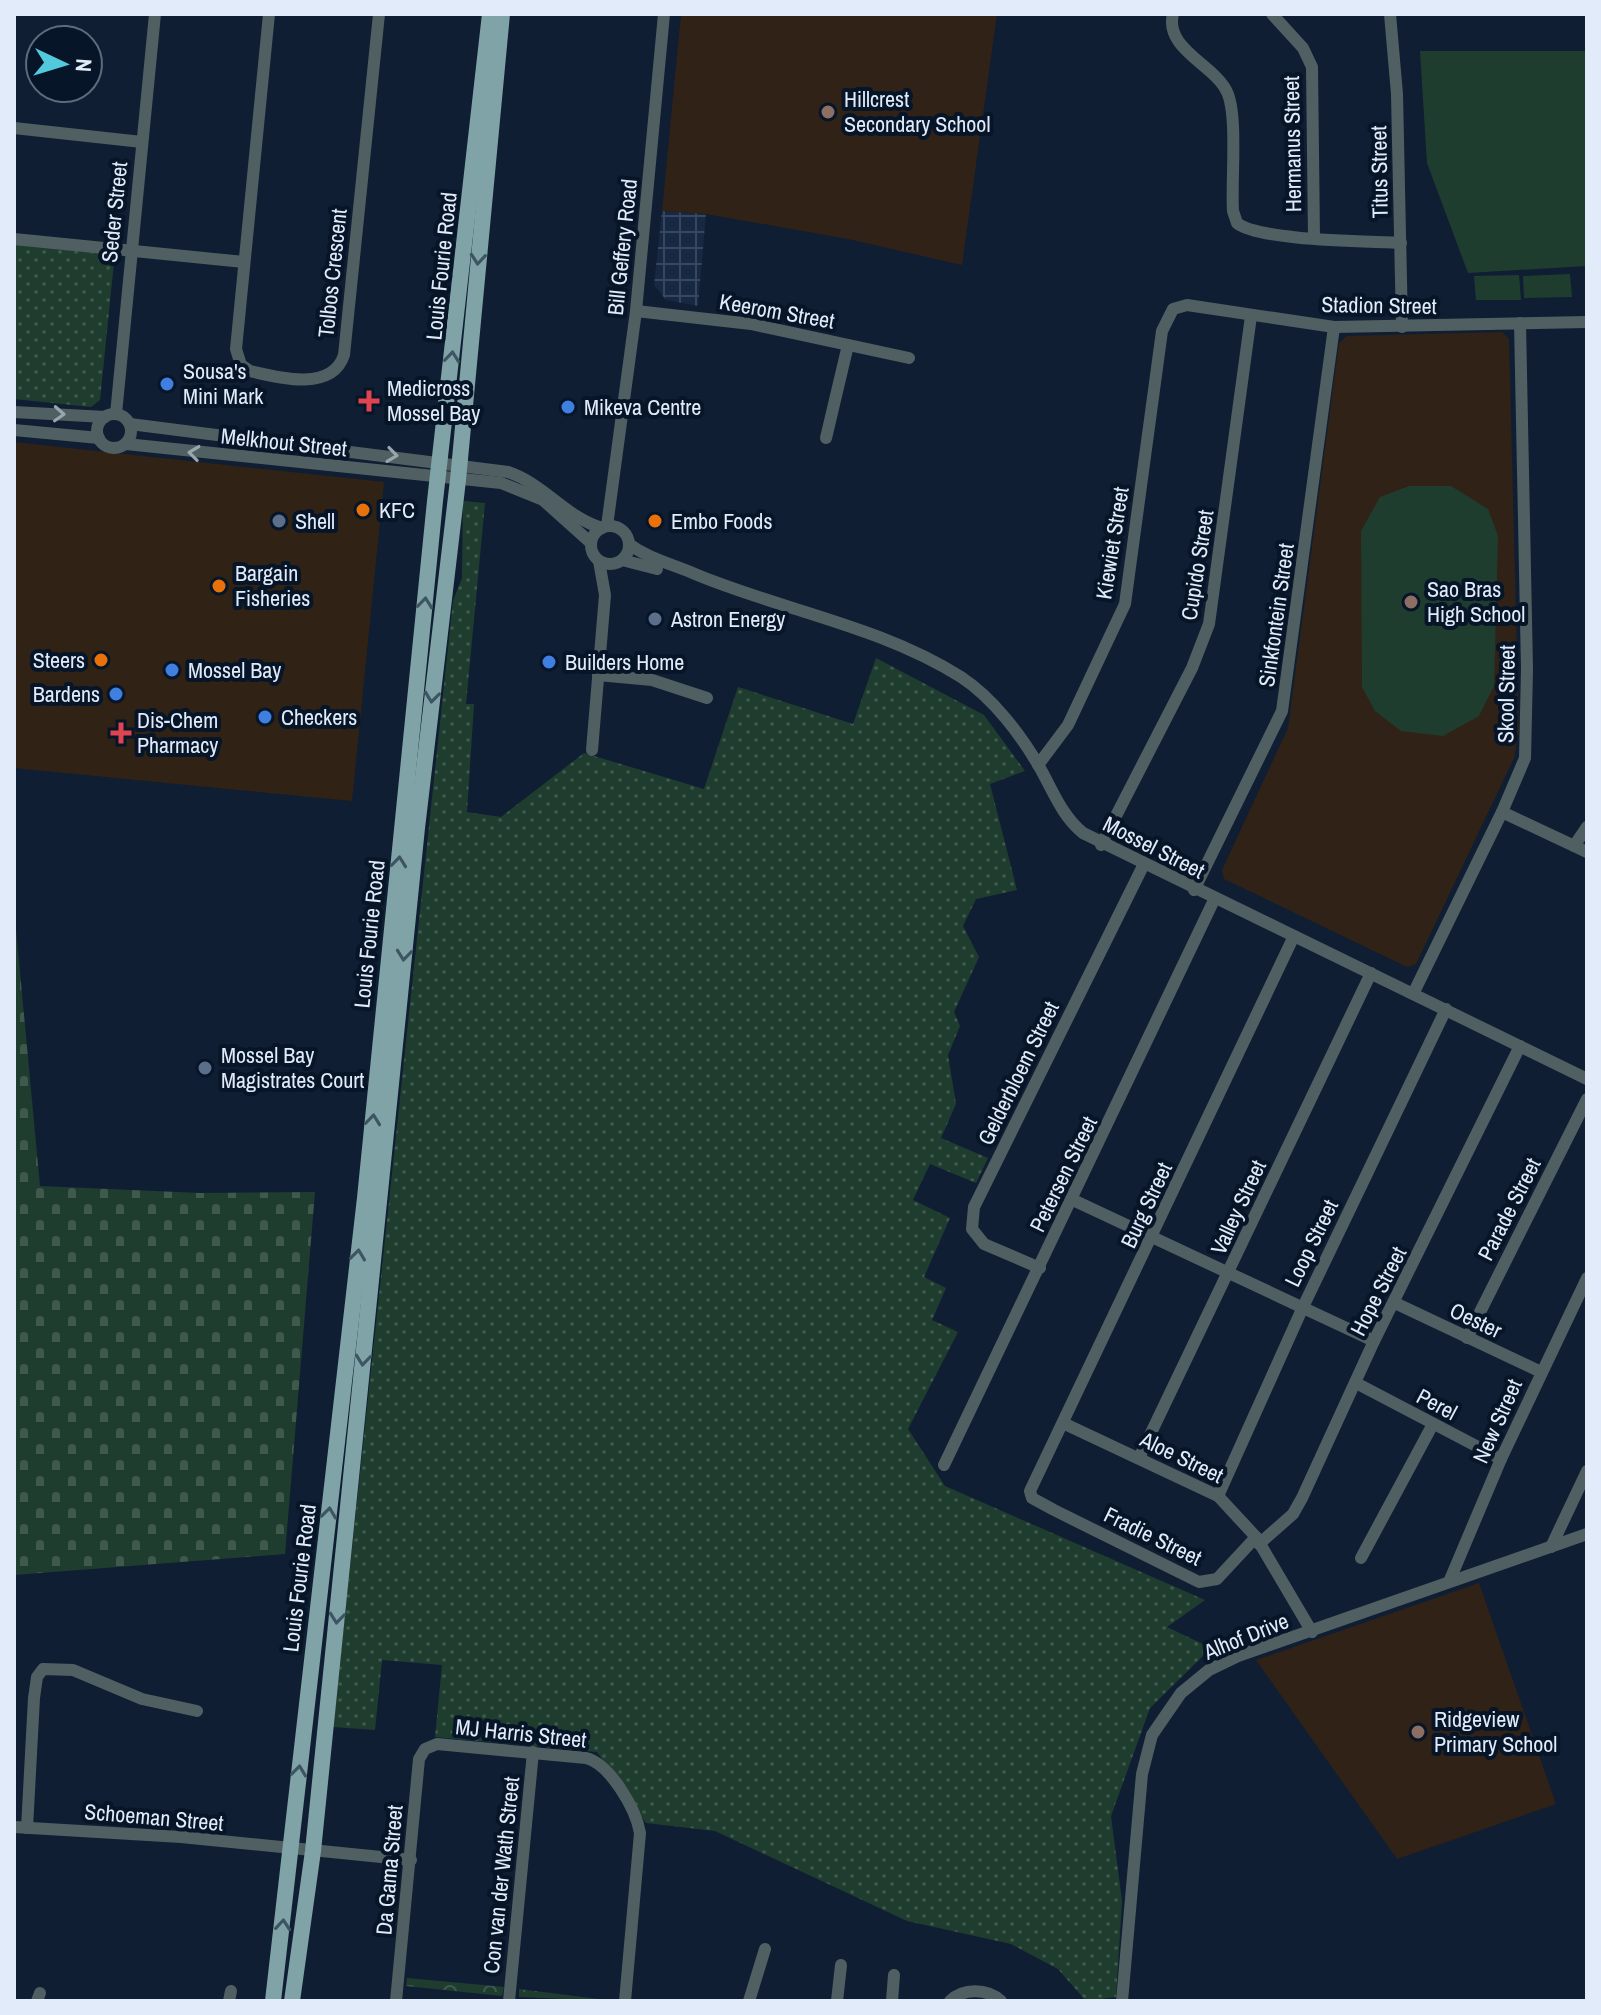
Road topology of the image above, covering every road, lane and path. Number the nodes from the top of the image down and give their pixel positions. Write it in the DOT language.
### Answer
graph roads {
  1 [pos="155,14"];
  2 [pos="269,14"];
  3 [pos="379,14"];
  4 [pos="490,14"];
  5 [pos="502,14"];
  6 [pos="664,14"];
  7 [pos="1173,14"];
  8 [pos="1272,14"];
  9 [pos="1392,15"];
  10 [pos="14,128"];
  11 [pos="142,142"];
  12 [pos="1314,238"];
  13 [pos="14,239"];
  14 [pos="1401,243"];
  15 [pos="130,251"];
  16 [pos="244,262"];
  17 [pos="1173,309"];
  18 [pos="636,311"];
  19 [pos="1251,316"];
  20 [pos="1587,322"];
  21 [pos="1520,323"];
  22 [pos="1334,327"];
  23 [pos="1402,327"];
  24 [pos="848,345"];
  25 [pos="909,358"];
  26 [pos="14,412"];
  27 [pos="110,415"];
  28 [pos="130,424"];
  29 [pos="14,430"];
  30 [pos="99,438"];
  31 [pos="826,438"];
  32 [pos="126,444"];
  33 [pos="440,471"];
  34 [pos="458,472"];
  35 [pos="609,527"];
  36 [pos="591,543"];
  37 [pos="629,544"];
  38 [pos="599,561"];
  39 [pos="619,562"];
  40 [pos="710,583"];
  41 [pos="605,595"];
  42 [pos="598,675"];
  43 [pos="707,698"];
  44 [pos="592,750"];
  45 [pos="1038,765"];
  46 [pos="1502,812"];
  47 [pos="1587,827"];
  48 [pos="1101,845"];
  49 [pos="1574,846"];
  50 [pos="1587,852"];
  51 [pos="1143,866"];
  52 [pos="1194,890"];
  53 [pos="1214,900"];
  54 [pos="1293,938"];
  55 [pos="1371,973"];
  56 [pos="1414,992"];
  57 [pos="1446,1009"];
  58 [pos="1520,1046"];
  59 [pos="1587,1061"];
  60 [pos="1584,1077"];
  61 [pos="1587,1099"];
  62 [pos="1073,1200"];
  63 [pos="1153,1237"];
  64 [pos="1040,1268"];
  65 [pos="1228,1274"];
  66 [pos="1587,1278"];
  67 [pos="1395,1303"];
  68 [pos="1303,1307"];
  69 [pos="1467,1338"];
  70 [pos="1374,1341"];
  71 [pos="1541,1372"];
  72 [pos="1356,1383"];
  73 [pos="1065,1424"];
  74 [pos="1433,1424"];
  75 [pos="1139,1458"];
  76 [pos="1501,1459"];
  77 [pos="944,1465"];
  78 [pos="1587,1471"];
  79 [pos="1031,1488"];
  80 [pos="1218,1496"];
  81 [pos="1587,1534"];
  82 [pos="1258,1541"];
  83 [pos="1551,1547"];
  84 [pos="1361,1558"];
  85 [pos="1449,1582"];
  86 [pos="1312,1632"];
  87 [pos="197,1711"];
  88 [pos="429,1747"];
  89 [pos="533,1752"];
  90 [pos="21,1828"];
  91 [pos="290,1849"];
  92 [pos="313,1851"];
  93 [pos="411,1860"];
  94 [pos="765,1949"];
  95 [pos="841,1965"];
  96 [pos="894,1975"];
  97 [pos="273,2001"];
  98 [pos="292,2001"];
  99 [pos="396,2001"];
  100 [pos="509,2001"];
  101 [pos="625,2001"];
  102 [pos="749,2001"];
  103 [pos="837,2001"];
  104 [pos="892,2001"];
  105 [pos="950,2001"];
  106 [pos="1001,2001"];
  107 [pos="1122,2001"];
  1 -- 11 [label="street, Seder Street"];
  2 -- 16 [label="street, Tolbos Crescent"];
  3 -- 16 [label="street, Tolbos Crescent"];
  33 -- 4 [label="main road, Louis Fourie Road, one-way"];
  5 -- 34 [label="main road, Louis Fourie Road, one-way"];
  6 -- 18 [label="street, Bill Geffery Road"];
  7 -- 12 [label="street"];
  8 -- 12 [label="street, Hermanus Street"];
  9 -- 14 [label="street, Titus Street"];
  10 -- 11 [label="street"];
  11 -- 15 [label="street, Seder Street"];
  12 -- 14 [label="street"];
  13 -- 15 [label="street"];
  14 -- 23 [label="street, Titus Street"];
  15 -- 16 [label="street"];
  15 -- 27 [label="street, Seder Street"];
  17 -- 19 [label="street, Stadion Street"];
  17 -- 45 [label="street, Kiewiet Street"];
  18 -- 24 [label="street, Keerom Street"];
  18 -- 35 [label="street, Bill Geffery Road"];
  19 -- 22 [label="street, Stadion Street"];
  19 -- 48 [label="street, Cupido Street"];
  20 -- 21 [label="street, Stadion Street"];
  21 -- 23 [label="street, Stadion Street"];
  21 -- 46 [label="street, Skool Street"];
  22 -- 23 [label="street, Stadion Street"];
  22 -- 52 [label="street, Sinkfontein Street"];
  24 -- 25 [label="street, Keerom Street"];
  24 -- 31 [label="street"];
  26 -- 27 [label="street, one-way"];
  27 -- 28 [label="street"];
  27 -- 30 [label="street"];
  28 -- 32 [label="street"];
  28 -- 33 [label="street, Melkhout Street, one-way"];
  29 -- 30 [label="street"];
  30 -- 32 [label="street"];
  33 -- 32 [label="street, Melkhout Street, one-way"];
  33 -- 34 [label="street"];
  91 -- 33 [label="main road, Louis Fourie Road, one-way"];
  34 -- 35 [label="street"];
  34 -- 36 [label="street"];
  34 -- 92 [label="main road, Louis Fourie Road, one-way"];
  35 -- 36 [label="street"];
  35 -- 37 [label="street"];
  36 -- 38 [label="street"];
  37 -- 39 [label="street"];
  37 -- 40 [label="street"];
  38 -- 39 [label="street"];
  38 -- 41 [label="street"];
  39 -- 40 [label="street"];
  39 -- 41 [label="street"];
  40 -- 45 [label="street, Mossel Street"];
  41 -- 42 [label="street"];
  42 -- 43 [label="street"];
  42 -- 44 [label="street"];
  45 -- 48 [label="street, Mossel Street"];
  46 -- 49 [label="street"];
  46 -- 56 [label="street, Skool Street"];
  47 -- 49 [label="street"];
  48 -- 51 [label="street, Mossel Street"];
  49 -- 50 [label="street"];
  51 -- 52 [label="street, Mossel Street"];
  51 -- 64 [label="street, Gelderbloem Street"];
  52 -- 53 [label="street, Mossel Street"];
  53 -- 54 [label="street, Mossel Street"];
  53 -- 62 [label="street, Petersen Street"];
  54 -- 55 [label="street, Mossel Street"];
  54 -- 63 [label="street, Burg Street"];
  55 -- 56 [label="street, Mossel Street"];
  55 -- 65 [label="street, Valley Street"];
  56 -- 57 [label="street, Mossel Street"];
  57 -- 58 [label="street, Mossel Street"];
  57 -- 68 [label="street, Loop Street"];
  58 -- 60 [label="street, Mossel Street"];
  58 -- 67 [label="street, Hope Street"];
  59 -- 60 [label="street"];
  61 -- 69 [label="street, Parade Street"];
  62 -- 63 [label="street"];
  62 -- 64 [label="street, Petersen Street"];
  63 -- 65 [label="street"];
  63 -- 73 [label="street, Burg Street"];
  64 -- 77 [label="street, Petersen Street"];
  65 -- 68 [label="street"];
  65 -- 75 [label="street, Valley Street"];
  66 -- 71 [label="street, New Street"];
  67 -- 69 [label="street, Oester"];
  67 -- 70 [label="street, Hope Street"];
  68 -- 70 [label="street"];
  68 -- 80 [label="street, Loop Street"];
  69 -- 71 [label="street, Oester"];
  70 -- 72 [label="street, Hope Street"];
  71 -- 76 [label="street, New Street"];
  72 -- 74 [label="street, Perel"];
  72 -- 82 [label="street, Hope Street"];
  73 -- 75 [label="street, Aloe Street"];
  73 -- 79 [label="street, Burg Street"];
  74 -- 76 [label="street, Perel"];
  74 -- 84 [label="street"];
  75 -- 80 [label="street, Aloe Street"];
  76 -- 85 [label="street, New Street"];
  78 -- 83 [label="street"];
  79 -- 82 [label="street, Fradie Street"];
  80 -- 82 [label="street, Aloe Street"];
  81 -- 83 [label="street, Alhof Drive"];
  82 -- 86 [label="street, Aloe Street"];
  83 -- 85 [label="street, Alhof Drive"];
  85 -- 86 [label="street, Alhof Drive"];
  86 -- 107 [label="street, Alhof Drive"];
  87 -- 90 [label="street"];
  88 -- 89 [label="street, MJ Harris Street"];
  88 -- 93 [label="street, Da Gama Street"];
  89 -- 100 [label="street, Con van der Wath Street"];
  89 -- 101 [label="street, MJ Harris Street"];
  90 -- 91 [label="street, Schoeman Street"];
  91 -- 92 [label="street, Schoeman Street"];
  97 -- 91 [label="main road, Louis Fourie Road, one-way"];
  92 -- 93 [label="street, Schoeman Street"];
  92 -- 98 [label="main road, Louis Fourie Road"];
  93 -- 99 [label="street, Da Gama Street"];
  94 -- 102 [label="street"];
  95 -- 103 [label="street"];
  96 -- 104 [label="street"];
  105 -- 106 [label="street"];
}
